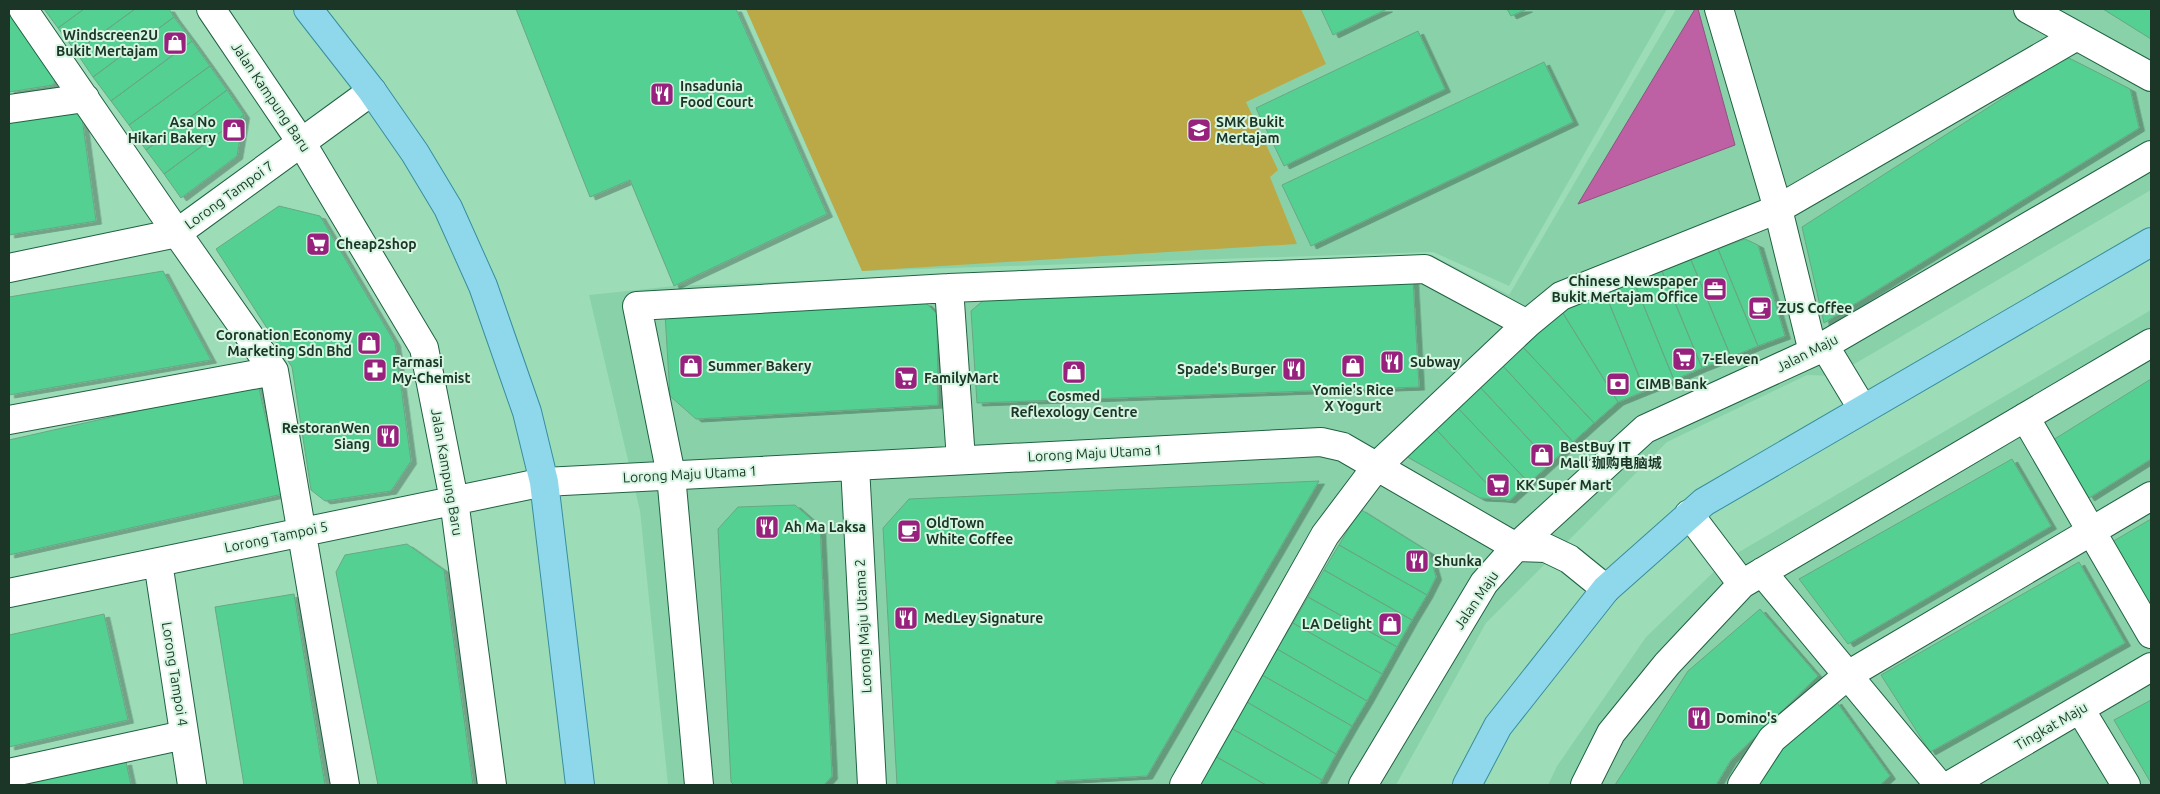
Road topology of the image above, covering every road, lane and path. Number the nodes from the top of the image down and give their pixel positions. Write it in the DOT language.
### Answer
graph roads {
  1 [pos="23,9"];
  2 [pos="211,9"];
  3 [pos="308,9"];
  4 [pos="1719,9"];
  5 [pos="2040,11"];
  6 [pos="2077,36"];
  7 [pos="2151,76"];
  8 [pos="372,91"];
  9 [pos="85,98"];
  10 [pos="9,109"];
  11 [pos="302,142"];
  12 [pos="2151,155"];
  13 [pos="1778,209"];
  14 [pos="177,233"];
  15 [pos="2151,242"];
  16 [pos="9,268"];
  17 [pos="949,288"];
  18 [pos="1527,324"];
  19 [pos="2151,343"];
  20 [pos="1818,349"];
  21 [pos="274,371"];
  22 [pos="1862,408"];
  23 [pos="2025,417"];
  24 [pos="9,420"];
  25 [pos="961,460"];
  26 [pos="855,466"];
  27 [pos="1377,466"];
  28 [pos="671,475"];
  29 [pos="544,482"];
  30 [pos="2151,496"];
  31 [pos="454,500"];
  32 [pos="1689,514"];
  33 [pos="2091,531"];
  34 [pos="302,532"];
  35 [pos="1516,547"];
  36 [pos="158,562"];
  37 [pos="1752,578"];
  38 [pos="1606,589"];
  39 [pos="9,593"];
  40 [pos="2151,634"];
  41 [pos="2151,668"];
  42 [pos="1848,675"];
  43 [pos="2080,709"];
  44 [pos="184,736"];
  45 [pos="9,773"];
  46 [pos="192,785"];
  47 [pos="345,785"];
  48 [pos="492,785"];
  49 [pos="580,785"];
  50 [pos="699,785"];
  51 [pos="872,785"];
  52 [pos="1184,785"];
  53 [pos="1363,785"];
  54 [pos="1467,785"];
  55 [pos="1585,785"];
  56 [pos="1742,785"];
  57 [pos="1939,785"];
  58 [pos="1950,785"];
  59 [pos="2126,785"];
  1 -- 9 [label="street"];
  2 -- 11 [label="street, Jalan Kampung Baru"];
  3 -- 8 [label="main road"];
  4 -- 13 [label="street"];
  5 -- 6 [label="street"];
  6 -- 7 [label="street"];
  6 -- 13 [label="street"];
  8 -- 11 [label="street, Lorong Tampoi 7"];
  8 -- 29 [label="main road"];
  9 -- 10 [label="street"];
  9 -- 14 [label="street"];
  11 -- 14 [label="street, Lorong Tampoi 7"];
  11 -- 31 [label="street, Jalan Kampung Baru"];
  12 -- 20 [label="street, Jalan Maju"];
  13 -- 18 [label="street"];
  13 -- 20 [label="street"];
  14 -- 16 [label="street, Lorong Tampoi 7"];
  14 -- 21 [label="street"];
  15 -- 22 [label="main road"];
  17 -- 18 [label="street"];
  17 -- 25 [label="street"];
  17 -- 28 [label="street"];
  18 -- 27 [label="street"];
  19 -- 23 [label="street"];
  20 -- 22 [label="street"];
  20 -- 35 [label="street, Jalan Maju"];
  21 -- 24 [label="street"];
  21 -- 34 [label="street"];
  22 -- 32 [label="main road"];
  23 -- 33 [label="street"];
  23 -- 37 [label="street"];
  25 -- 26 [label="street, Lorong Maju Utama 1"];
  25 -- 27 [label="street, Lorong Maju Utama 1"];
  26 -- 28 [label="street, Lorong Maju Utama 1"];
  26 -- 51 [label="street, Lorong Maju Utama 2"];
  27 -- 35 [label="street, Lorong Maju Utama 1"];
  27 -- 52 [label="street"];
  28 -- 29 [label="street, Lorong Maju Utama 1"];
  28 -- 50 [label="street"];
  29 -- 31 [label="street, Lorong Tampoi 5"];
  29 -- 49 [label="main road"];
  30 -- 33 [label="street"];
  31 -- 34 [label="street, Lorong Tampoi 5"];
  31 -- 48 [label="street, Jalan Kampung Baru"];
  32 -- 37 [label="street"];
  32 -- 38 [label="main road"];
  33 -- 40 [label="street"];
  33 -- 42 [label="street"];
  34 -- 36 [label="street, Lorong Tampoi 5"];
  34 -- 47 [label="street"];
  35 -- 38 [label="street, Lorong Maju Utama 1"];
  35 -- 53 [label="street, Jalan Maju"];
  36 -- 39 [label="street, Lorong Tampoi 5"];
  36 -- 44 [label="street, Lorong Tampoi 4"];
  37 -- 42 [label="street"];
  37 -- 55 [label="street"];
  38 -- 54 [label="main road"];
  41 -- 43 [label="street, Tingkat Maju"];
  42 -- 56 [label="street"];
  42 -- 57 [label="street"];
  43 -- 58 [label="street, Tingkat Maju"];
  43 -- 59 [label="street"];
  44 -- 45 [label="street"];
  44 -- 46 [label="street, Lorong Tampoi 4"];
}
